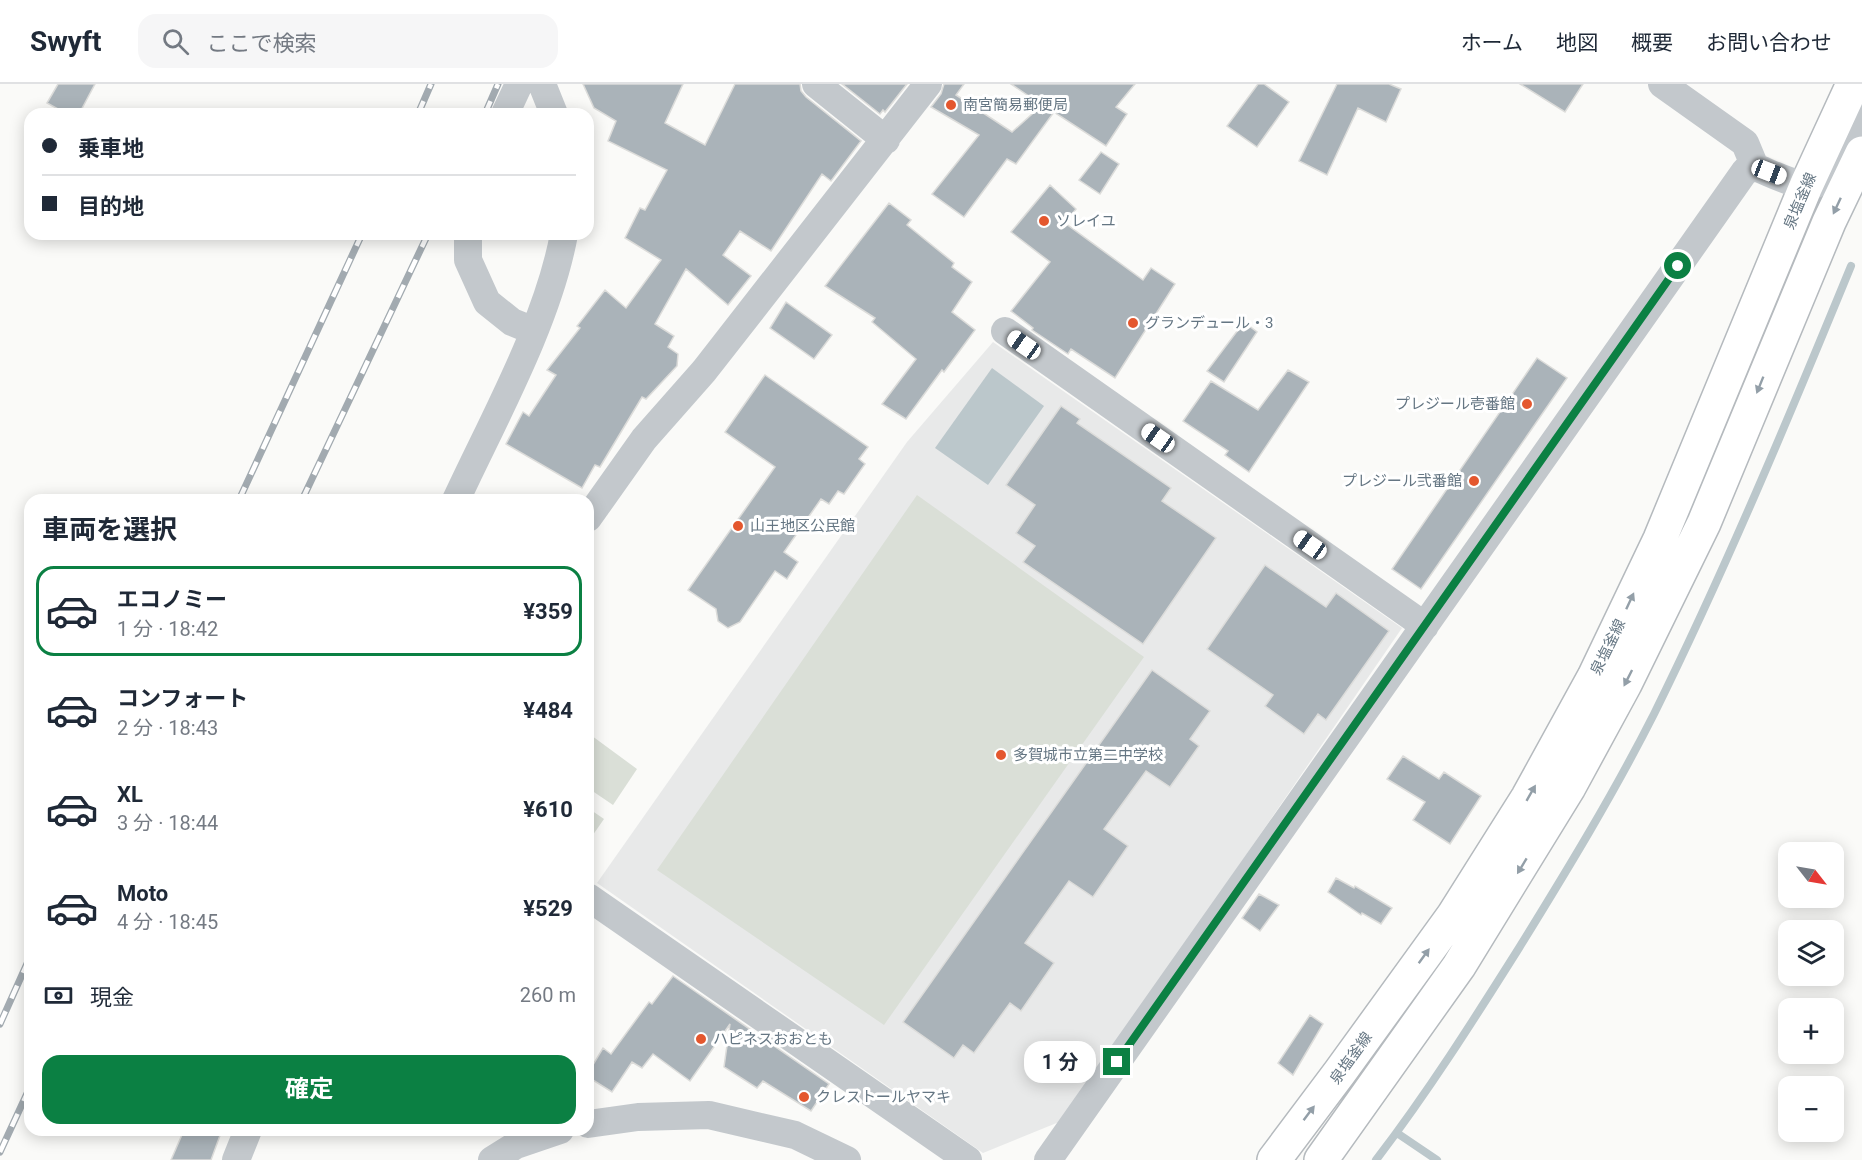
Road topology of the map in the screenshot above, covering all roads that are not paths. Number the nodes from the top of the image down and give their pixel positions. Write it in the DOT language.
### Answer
graph roads {
  1 [pos="519,84"];
  2 [pos="542,84"];
  3 [pos="816,84"];
  4 [pos="928,84"];
  5 [pos="1662,84"];
  6 [pos="1853,84"];
  7 [pos="509,108"];
  8 [pos="552,108"];
  9 [pos="1862,113"];
  10 [pos="886,140"];
  11 [pos="1862,153"];
  12 [pos="1755,167"];
  13 [pos="1806,186"];
  14 [pos="468,240"];
  15 [pos="563,240"];
  16 [pos="534,331"];
  17 [pos="1005,331"];
  18 [pos="459,494"];
  19 [pos="594,510"];
  20 [pos="1425,626"];
  21 [pos="594,901"];
  22 [pos="594,1123"];
  23 [pos="246,1136"];
  24 [pos="542,1136"];
  25 [pos="959,1158"];
  26 [pos="236,1160"];
  27 [pos="492,1160"];
  28 [pos="847,1160"];
  29 [pos="1048,1160"];
  30 [pos="1274,1160"];
  31 [pos="1321,1160"];
  1 -- 7 [label="street"];
  2 -- 8 [label="street"];
  3 -- 10 [label="street"];
  4 -- 10 [label="street"];
  5 -- 12 [label="street"];
  6 -- 13 [label="main road, 泉塩釜線"];
  9 -- 13 [label="street"];
  10 -- 19 [label="street"];
  11 -- 31 [label="main road, 泉塩釜線, one-way"];
  12 -- 13 [label="street"];
  12 -- 20 [label="street"];
  30 -- 13 [label="main road, 泉塩釜線, one-way"];
  14 -- 16 [label="street"];
  15 -- 16 [label="street"];
  16 -- 18 [label="street"];
  17 -- 20 [label="street"];
  20 -- 29 [label="street"];
  21 -- 25 [label="street"];
  22 -- 28 [label="street"];
  23 -- 26 [label="street"];
  24 -- 27 [label="street"];
}
